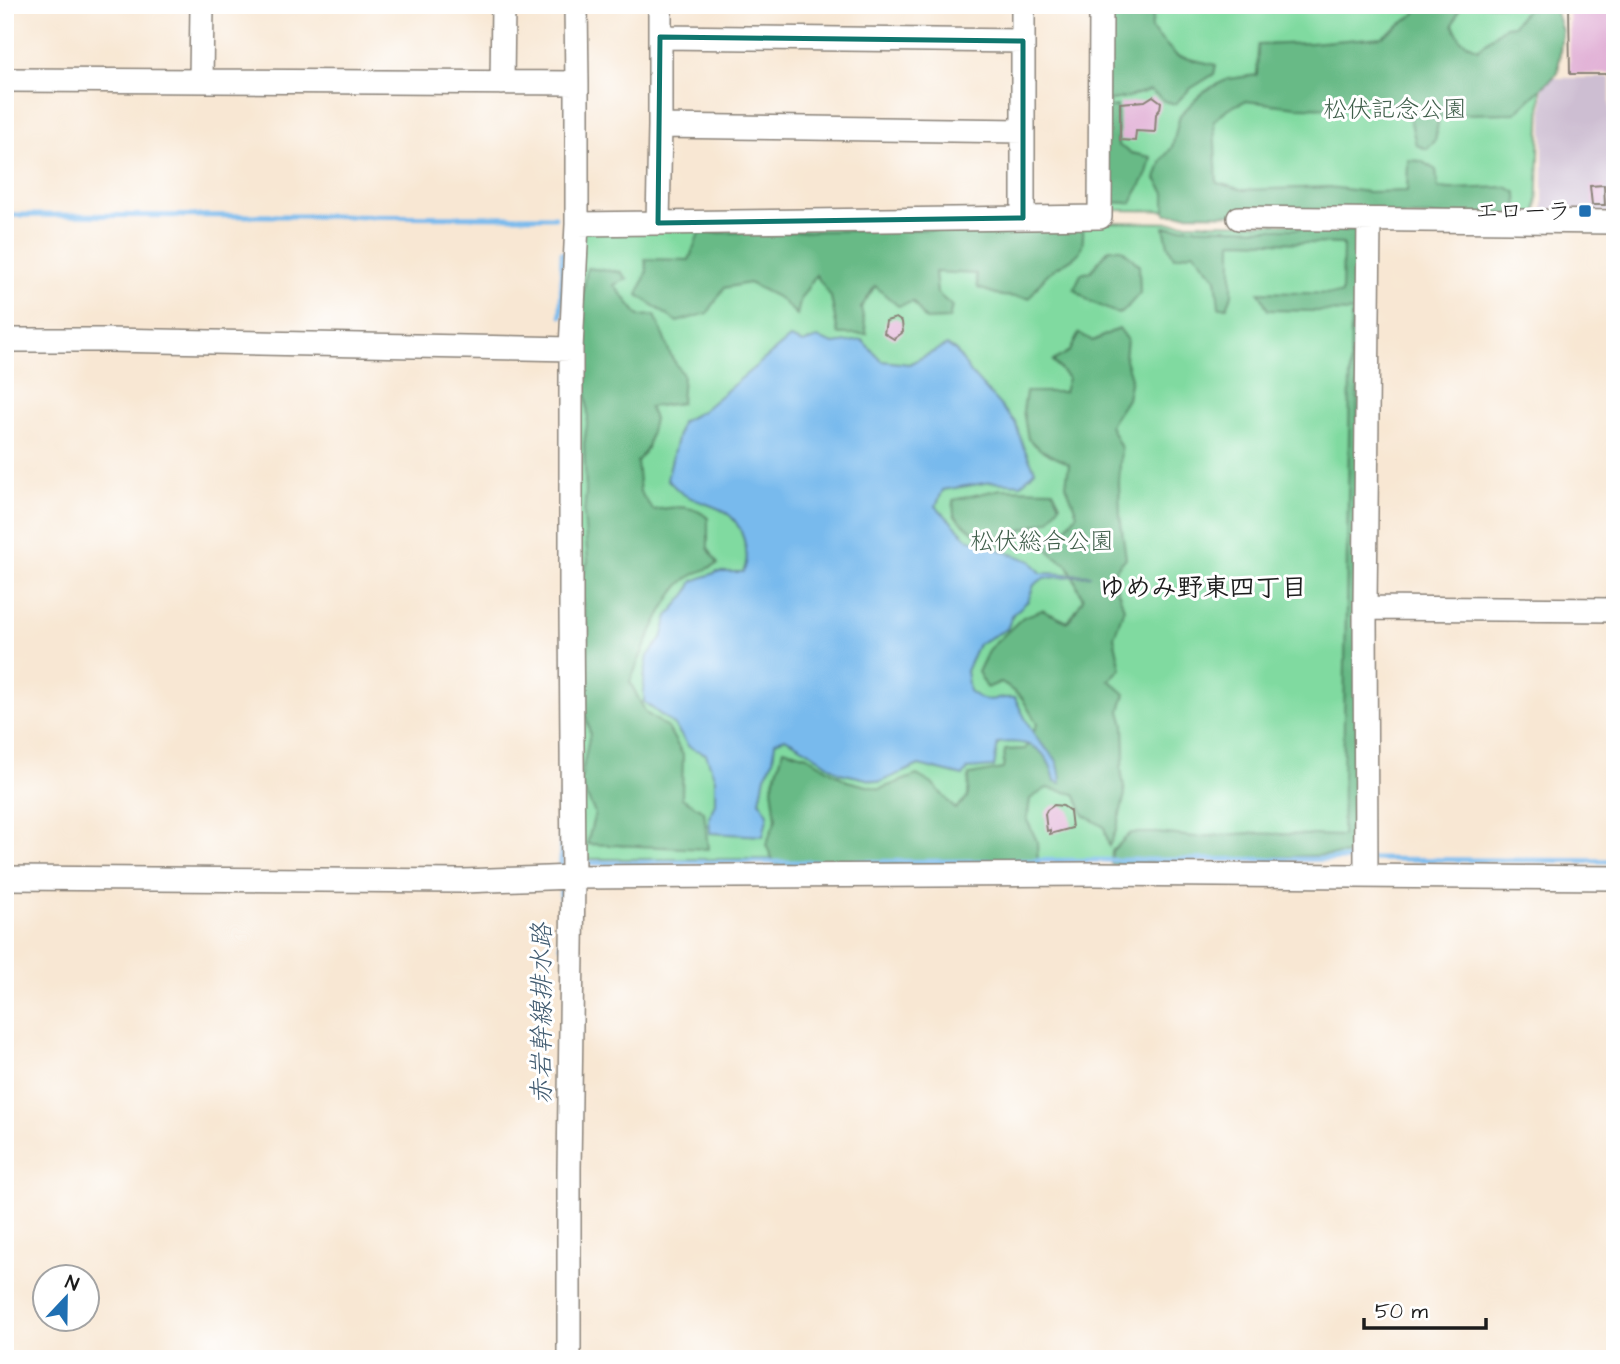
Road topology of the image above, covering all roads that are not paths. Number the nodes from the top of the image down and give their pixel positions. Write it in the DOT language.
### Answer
graph roads {
  1 [pos="202,5"];
  2 [pos="503,5"];
  3 [pos="576,5"];
  4 [pos="660,5"];
  5 [pos="1023,5"];
  6 [pos="1101,5"];
  7 [pos="660,37"];
  8 [pos="1023,41"];
  9 [pos="5,80"];
  10 [pos="201,81"];
  11 [pos="502,83"];
  12 [pos="577,83"];
  13 [pos="660,126"];
  14 [pos="1023,131"];
  15 [pos="1023,218"];
  16 [pos="1239,218"];
  17 [pos="1369,220"];
  18 [pos="1615,222"];
  19 [pos="658,223"];
  20 [pos="576,224"];
  21 [pos="5,341"];
  22 [pos="565,349"];
  23 [pos="1364,608"];
  24 [pos="1615,610"];
  25 [pos="1366,875"];
  26 [pos="573,877"];
  27 [pos="5,878"];
  28 [pos="1615,878"];
  29 [pos="569,1359"];
  1 -- 10 [label="street"];
  2 -- 11 [label="street"];
  3 -- 12 [label="street"];
  4 -- 7 [label="street"];
  5 -- 8 [label="street"];
  6 -- 15 [label="street"];
  7 -- 8 [label="street"];
  7 -- 13 [label="street"];
  8 -- 14 [label="street"];
  9 -- 10 [label="street"];
  10 -- 11 [label="street"];
  11 -- 12 [label="street"];
  12 -- 20 [label="street"];
  13 -- 14 [label="street"];
  13 -- 19 [label="street"];
  14 -- 15 [label="street"];
  15 -- 19 [label="street"];
  16 -- 17 [label="street"];
  17 -- 18 [label="street"];
  17 -- 23 [label="street"];
  19 -- 20 [label="street"];
  20 -- 22 [label="street"];
  21 -- 22 [label="street"];
  22 -- 26 [label="street"];
  23 -- 24 [label="street"];
  23 -- 25 [label="street"];
  25 -- 26 [label="street"];
  25 -- 28 [label="street"];
  26 -- 27 [label="street"];
  26 -- 29 [label="street"];
}
